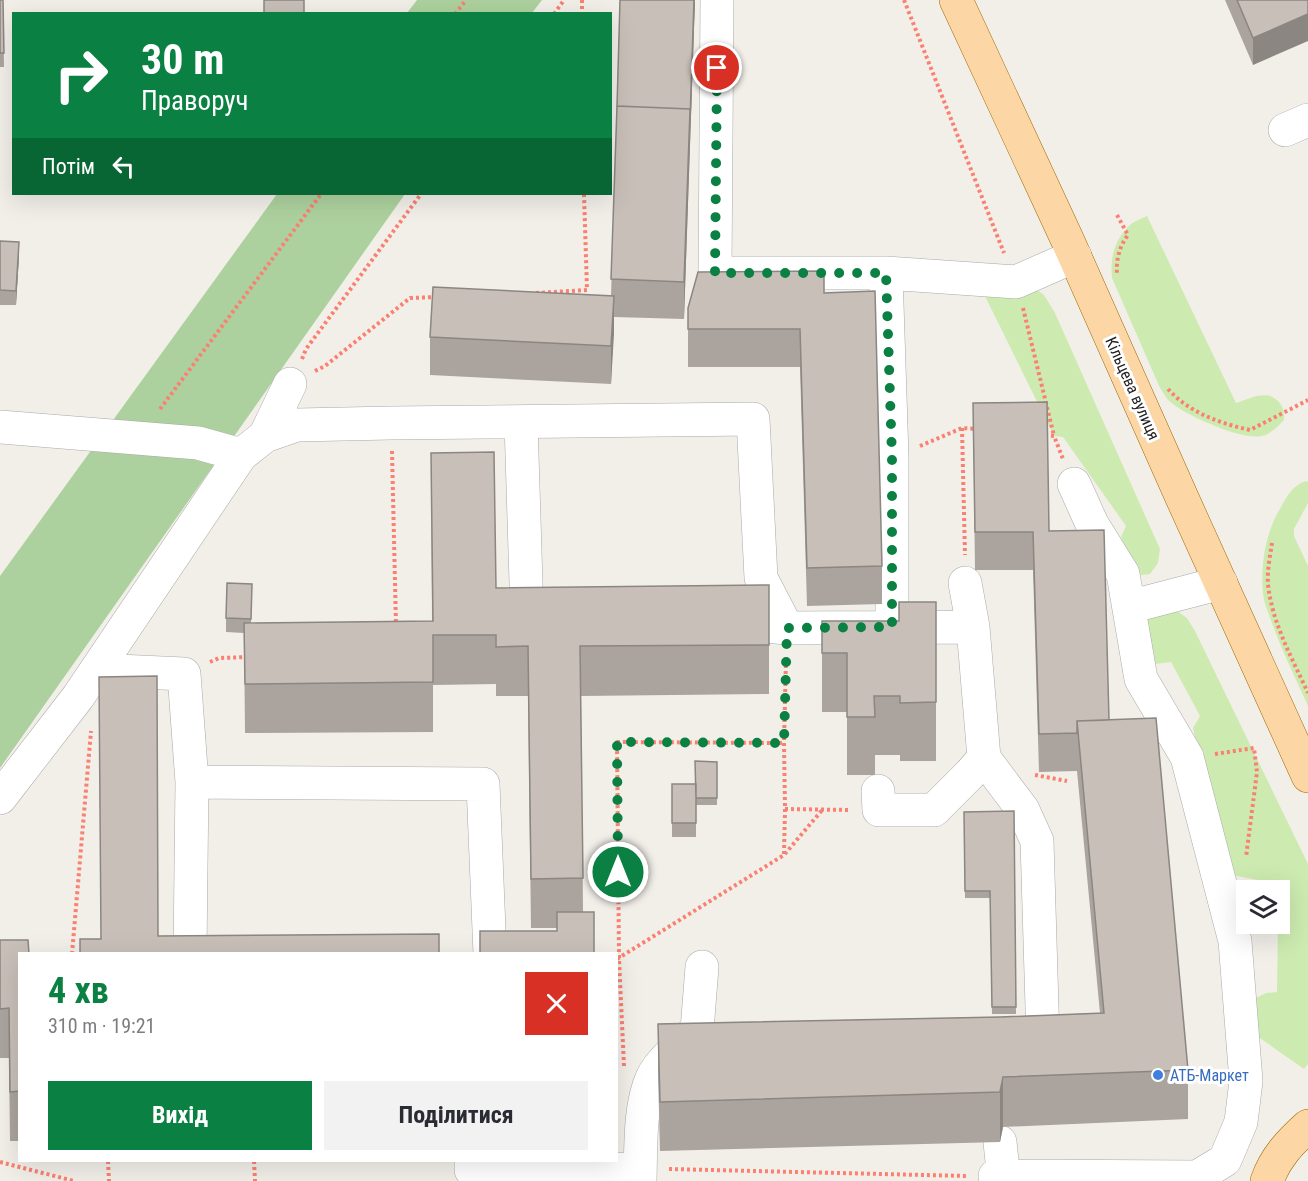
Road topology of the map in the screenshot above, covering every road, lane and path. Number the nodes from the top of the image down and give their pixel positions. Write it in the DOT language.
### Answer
graph roads {
  1 [pos="717,0"];
  2 [pos="904,0"];
  3 [pos="956,0"];
  4 [pos="320,195"];
  5 [pos="420,195"];
  6 [pos="584,195"];
  7 [pos="1117,214"];
  8 [pos="1075,256"];
  9 [pos="886,273"];
  10 [pos="1016,282"];
  11 [pos="1121,285"];
  12 [pos="528,293"];
  13 [pos="446,297"];
  14 [pos="306,349"];
  15 [pos="325,366"];
  16 [pos="290,384"];
  17 [pos="1168,389"];
  18 [pos="1308,400"];
  19 [pos="522,422"];
  20 [pos="6,423"];
  21 [pos="391,423"];
  22 [pos="962,428"];
  23 [pos="985,430"];
  24 [pos="1043,435"];
  25 [pos="1054,436"];
  26 [pos="139,438"];
  27 [pos="253,446"];
  28 [pos="892,457"];
  29 [pos="1074,484"];
  30 [pos="1272,543"];
  31 [pos="965,583"];
  32 [pos="1221,583"];
  33 [pos="1129,607"];
  34 [pos="573,616"];
  35 [pos="739,625"];
  36 [pos="892,627"];
  37 [pos="973,627"];
  38 [pos="787,628"];
  39 [pos="396,634"];
  40 [pos="255,657"];
  41 [pos="96,670"];
  42 [pos="184,674"];
  43 [pos="1308,693"];
  44 [pos="91,729"];
  45 [pos="784,743"];
  46 [pos="984,758"];
  47 [pos="1187,758"];
  48 [pos="1308,776"];
  49 [pos="192,782"];
  50 [pos="0,798"];
  51 [pos="879,801"];
  52 [pos="785,809"];
  53 [pos="823,809"];
  54 [pos="784,855"];
  55 [pos="1245,862"];
  56 [pos="72,952"];
  57 [pos="190,952"];
  58 [pos="490,952"];
  59 [pos="618,952"];
  60 [pos="618,959"];
  61 [pos="702,967"];
  62 [pos="994,1041"];
  63 [pos="718,1042"];
  64 [pos="683,1043"];
  65 [pos="643,1106"];
  66 [pos="1308,1126"];
  67 [pos="1000,1142"];
  68 [pos="0,1162"];
  69 [pos="108,1162"];
  70 [pos="254,1162"];
  71 [pos="471,1162"];
  72 [pos="640,1175"];
  73 [pos="1001,1178"];
  74 [pos="74,1181"];
  75 [pos="109,1181"];
  76 [pos="255,1181"];
  77 [pos="1267,1181"];
  1 -- 9 [label="lane"];
  2 -- 10 [label="path"];
  3 -- 8 [label="main road, Кільцева вулиця"];
  4 -- 26 [label="path"];
  5 -- 14 [label="path"];
  6 -- 12 [label="path"];
  7 -- 11 [label="path"];
  8 -- 10 [label="lane"];
  8 -- 32 [label="main road, Кільцева вулиця"];
  9 -- 10 [label="lane"];
  9 -- 28 [label="lane"];
  10 -- 25 [label="path"];
  13 -- 15 [label="path"];
  16 -- 27 [label="lane"];
  17 -- 18 [label="path"];
  19 -- 21 [label="lane"];
  19 -- 34 [label="lane"];
  19 -- 38 [label="lane"];
  20 -- 26 [label="lane"];
  21 -- 27 [label="lane"];
  21 -- 39 [label="path"];
  22 -- 23 [label="path"];
  22 -- 28 [label="path"];
  22 -- 31 [label="path"];
  24 -- 25 [label="path"];
  25 -- 29 [label="path"];
  26 -- 27 [label="lane"];
  27 -- 41 [label="lane"];
  28 -- 36 [label="lane"];
  29 -- 33 [label="lane"];
  30 -- 43 [label="path"];
  31 -- 37 [label="lane"];
  32 -- 33 [label="lane"];
  32 -- 48 [label="main road, Кільцева вулиця"];
  33 -- 47 [label="lane"];
  35 -- 38 [label="lane"];
  36 -- 37 [label="lane"];
  36 -- 38 [label="lane"];
  37 -- 46 [label="lane"];
  38 -- 45 [label="path"];
  40 -- 42 [label="path"];
  41 -- 42 [label="lane"];
  41 -- 50 [label="lane"];
  42 -- 49 [label="lane"];
  44 -- 56 [label="path"];
  45 -- 52 [label="path"];
  45 -- 59 [label="path"];
  46 -- 51 [label="lane"];
  46 -- 62 [label="lane"];
  47 -- 55 [label="path"];
  47 -- 73 [label="lane"];
  49 -- 57 [label="lane"];
  49 -- 58 [label="lane"];
  51 -- 53 [label="path"];
  52 -- 53 [label="path"];
  52 -- 54 [label="path"];
  53 -- 54 [label="path"];
  54 -- 60 [label="path"];
  60 -- 65 [label="path"];
  61 -- 64 [label="lane"];
  63 -- 64 [label="lane"];
  64 -- 65 [label="lane"];
  65 -- 72 [label="lane"];
  66 -- 77 [label="main road"];
  67 -- 73 [label="lane"];
  68 -- 74 [label="path"];
  69 -- 75 [label="path"];
  70 -- 76 [label="path"];
  71 -- 72 [label="lane"];
  72 -- 73 [label="path"];
}
